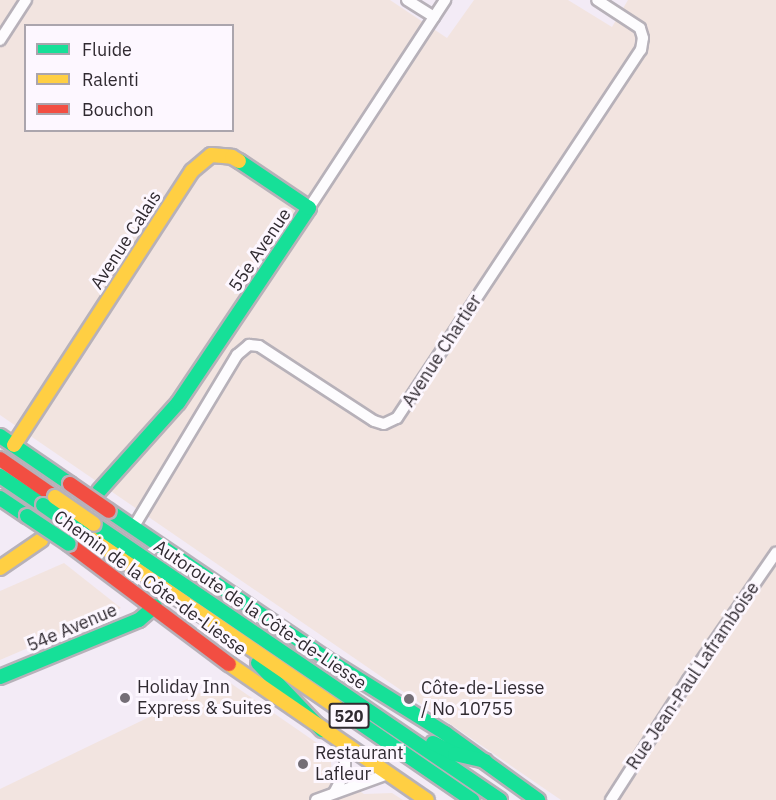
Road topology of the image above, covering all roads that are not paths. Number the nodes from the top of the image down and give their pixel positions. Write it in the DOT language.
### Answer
graph roads {
  1 [pos="26,0"];
  2 [pos="407,0"];
  3 [pos="445,0"];
  4 [pos="597,0"];
  5 [pos="434,17"];
  6 [pos="0,40"];
  7 [pos="309,208"];
  8 [pos="0,436"];
  9 [pos="14,445"];
  10 [pos="0,459"];
  11 [pos="0,476"];
  12 [pos="99,491"];
  13 [pos="0,498"];
  14 [pos="49,501"];
  15 [pos="89,528"];
  16 [pos="132,528"];
  17 [pos="41,540"];
  18 [pos="776,553"];
  19 [pos="0,568"];
  20 [pos="154,606"];
  21 [pos="227,632"];
  22 [pos="0,677"];
  23 [pos="374,713"];
  24 [pos="322,730"];
  25 [pos="345,746"];
  26 [pos="485,760"];
  27 [pos="388,774"];
  28 [pos="334,793"];
  29 [pos="316,800"];
  30 [pos="427,800"];
  31 [pos="472,800"];
  32 [pos="500,800"];
  33 [pos="538,800"];
  34 [pos="611,800"];
  1 -- 6 [label="street"];
  2 -- 5 [label="street"];
  3 -- 5 [label="street"];
  4 -- 16 [label="street, Avenue Chartier"];
  5 -- 7 [label="street, 55e Avenue"];
  7 -- 9 [label="main road, Avenue Calais"];
  7 -- 12 [label="main road, 55e Avenue"];
  8 -- 9 [label="main road, Chemin de la Côte-de-Liesse"];
  9 -- 16 [label="main road, Chemin de la Côte-de-Liesse, bridge"];
  10 -- 14 [label="main road, Autoroute de la Côte-de-Liesse / 520"];
  11 -- 14 [label="main road, Autoroute de la Côte-de-Liesse / 520"];
  13 -- 20 [label="main road, Chemin de la Côte-de-Liesse, bridge"];
  14 -- 15 [label="main road, Autoroute de la Côte-de-Liesse / 520, bridge"];
  15 -- 21 [label="main road, Autoroute de la Côte-de-Liesse / 520"];
  15 -- 23 [label="main road, Autoroute de la Côte-de-Liesse / 520"];
  16 -- 26 [label="main road, Chemin de la Côte-de-Liesse"];
  17 -- 19 [label="main road"];
  18 -- 34 [label="street, Rue Jean-Paul Laframboise"];
  20 -- 22 [label="main road, 54e Avenue"];
  20 -- 24 [label="main road, Chemin de la Côte-de-Liesse"];
  21 -- 24 [label="main road"];
  21 -- 31 [label="main road, Autoroute de la Côte-de-Liesse / 520"];
  23 -- 26 [label="main road"];
  23 -- 32 [label="main road, Autoroute de la Côte-de-Liesse / 520"];
  24 -- 25 [label="main road, Chemin de la Côte-de-Liesse"];
  25 -- 27 [label="main road, Chemin de la Côte-de-Liesse"];
  25 -- 28 [label="street"];
  26 -- 33 [label="main road, Chemin de la Côte-de-Liesse"];
  27 -- 28 [label="street"];
  27 -- 30 [label="main road, Chemin de la Côte-de-Liesse"];
  28 -- 29 [label="street"];
}
